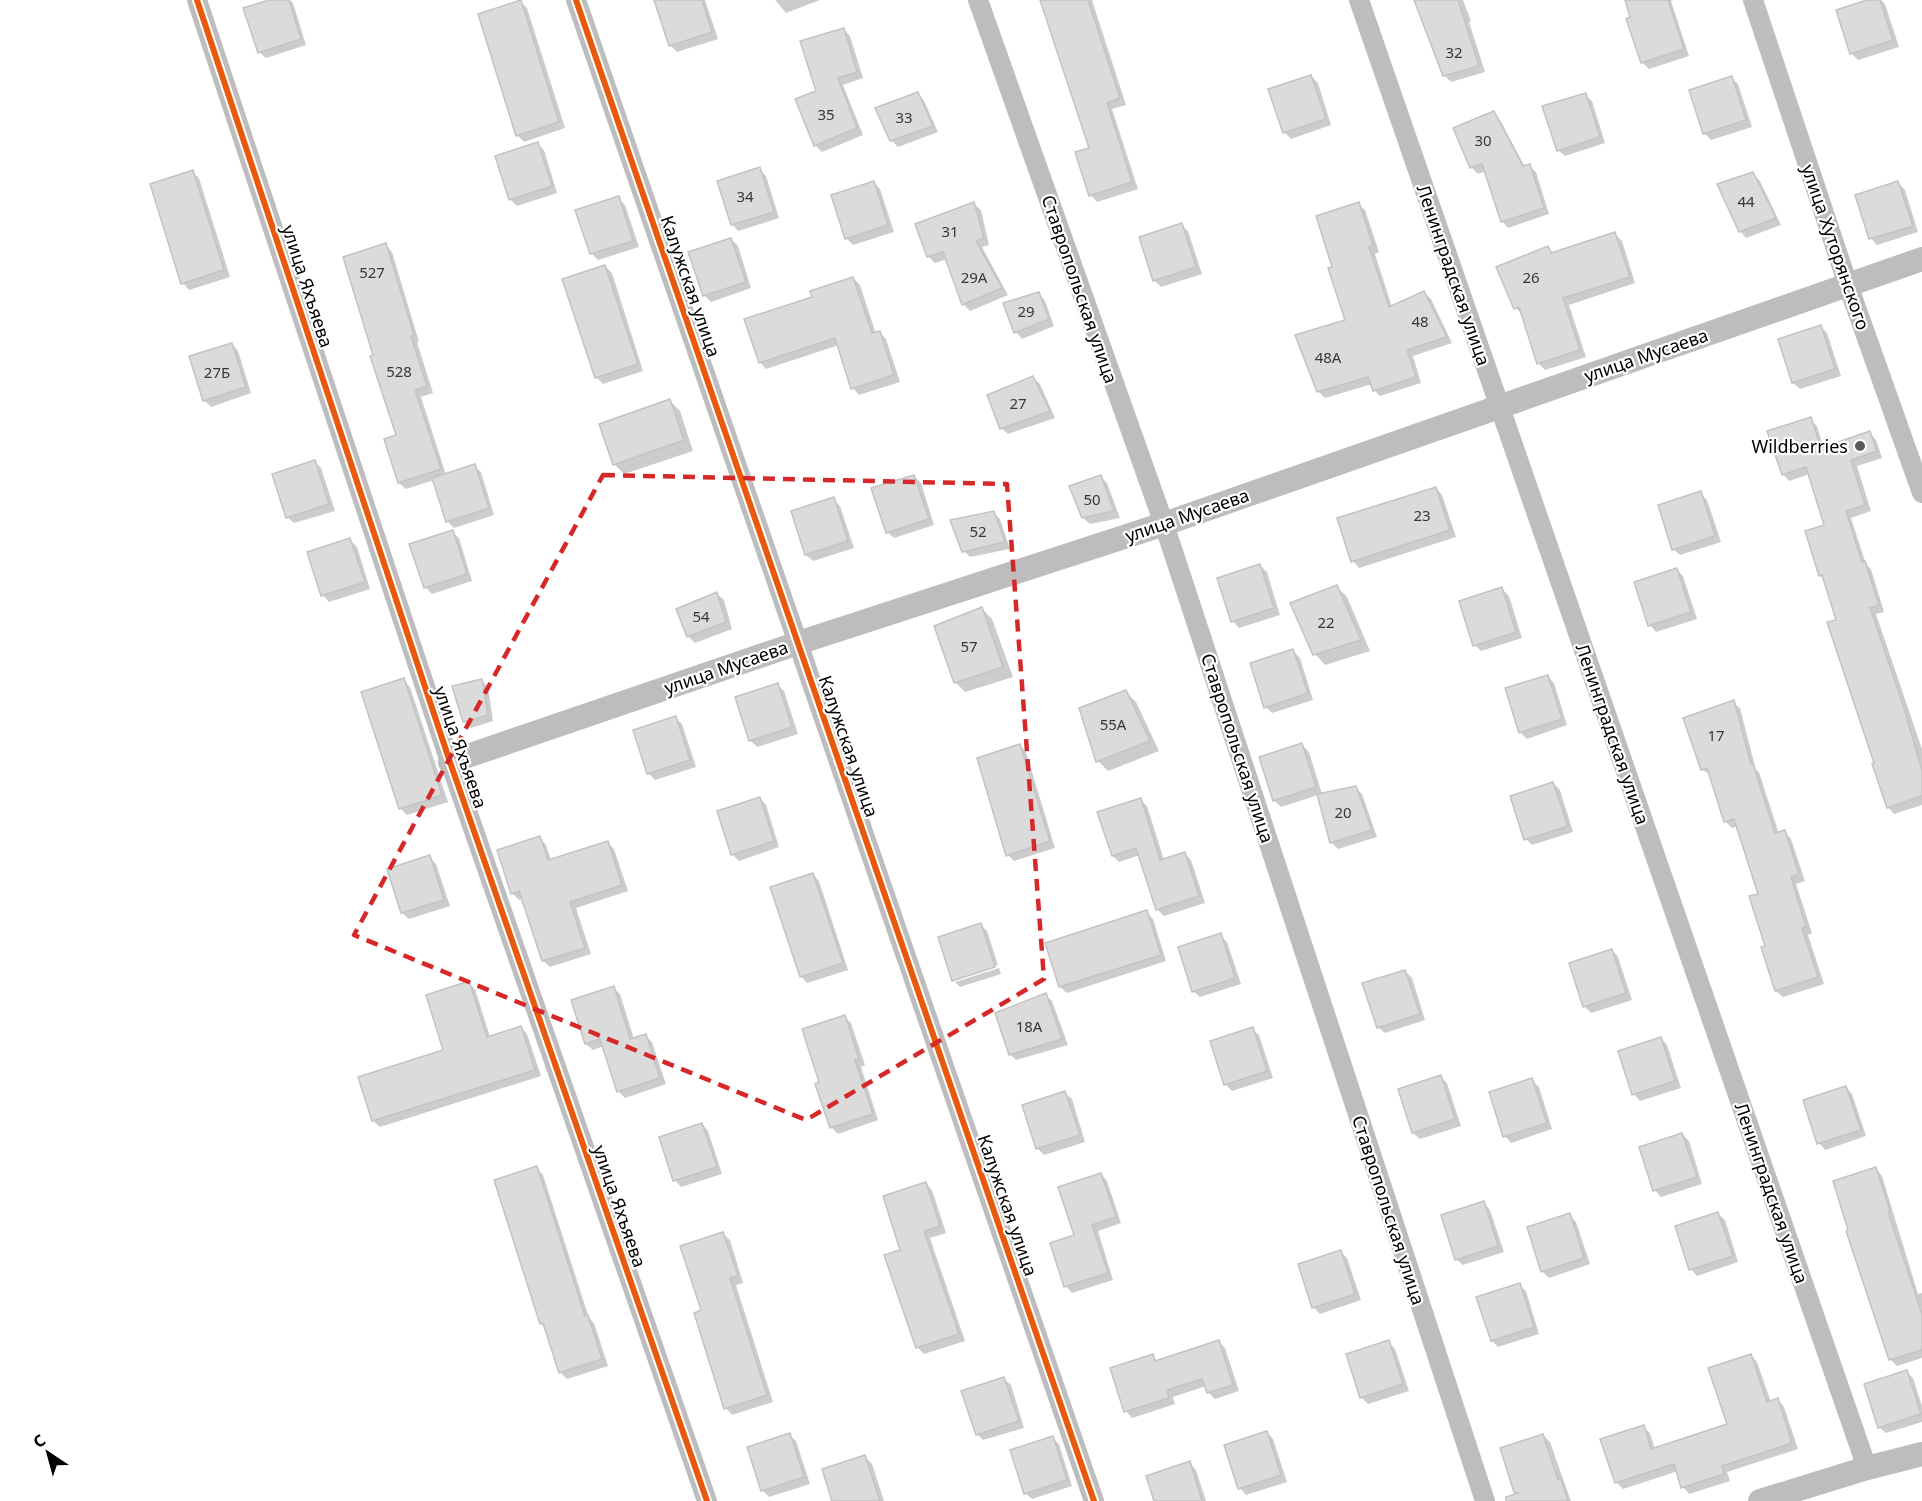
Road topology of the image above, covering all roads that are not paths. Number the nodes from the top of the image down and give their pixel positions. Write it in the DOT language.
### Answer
graph roads {
  1 [pos="197,0"];
  2 [pos="576,0"];
  3 [pos="978,0"];
  4 [pos="1359,0"];
  5 [pos="1753,0"];
  6 [pos="1922,259"];
  7 [pos="1848,285"];
  8 [pos="1500,407"];
  9 [pos="1922,493"];
  10 [pos="1164,524"];
  11 [pos="798,643"];
  12 [pos="450,762"];
  13 [pos="1922,1454"];
  14 [pos="1867,1468"];
  15 [pos="707,1501"];
  16 [pos="1094,1501"];
  17 [pos="1485,1501"];
  18 [pos="1760,1501"];
  1 -- 12 [label="street, улица Яхъяева"];
  2 -- 11 [label="street, Калужская улица"];
  3 -- 10 [label="street, Ставропольская улица"];
  4 -- 8 [label="street, Ленинградская улица"];
  5 -- 7 [label="street, улица Хуторянского"];
  6 -- 7 [label="street, улица Мусаева"];
  7 -- 8 [label="street, улица Мусаева"];
  7 -- 9 [label="street, улица Хуторянского"];
  8 -- 10 [label="street, улица Мусаева"];
  8 -- 14 [label="street, Ленинградская улица"];
  10 -- 11 [label="street, улица Мусаева"];
  10 -- 17 [label="street, Ставропольская улица"];
  11 -- 12 [label="street, улица Мусаева"];
  11 -- 16 [label="street, Калужская улица"];
  12 -- 15 [label="street, улица Яхъяева"];
  13 -- 14 [label="street"];
  14 -- 18 [label="street"];
}
